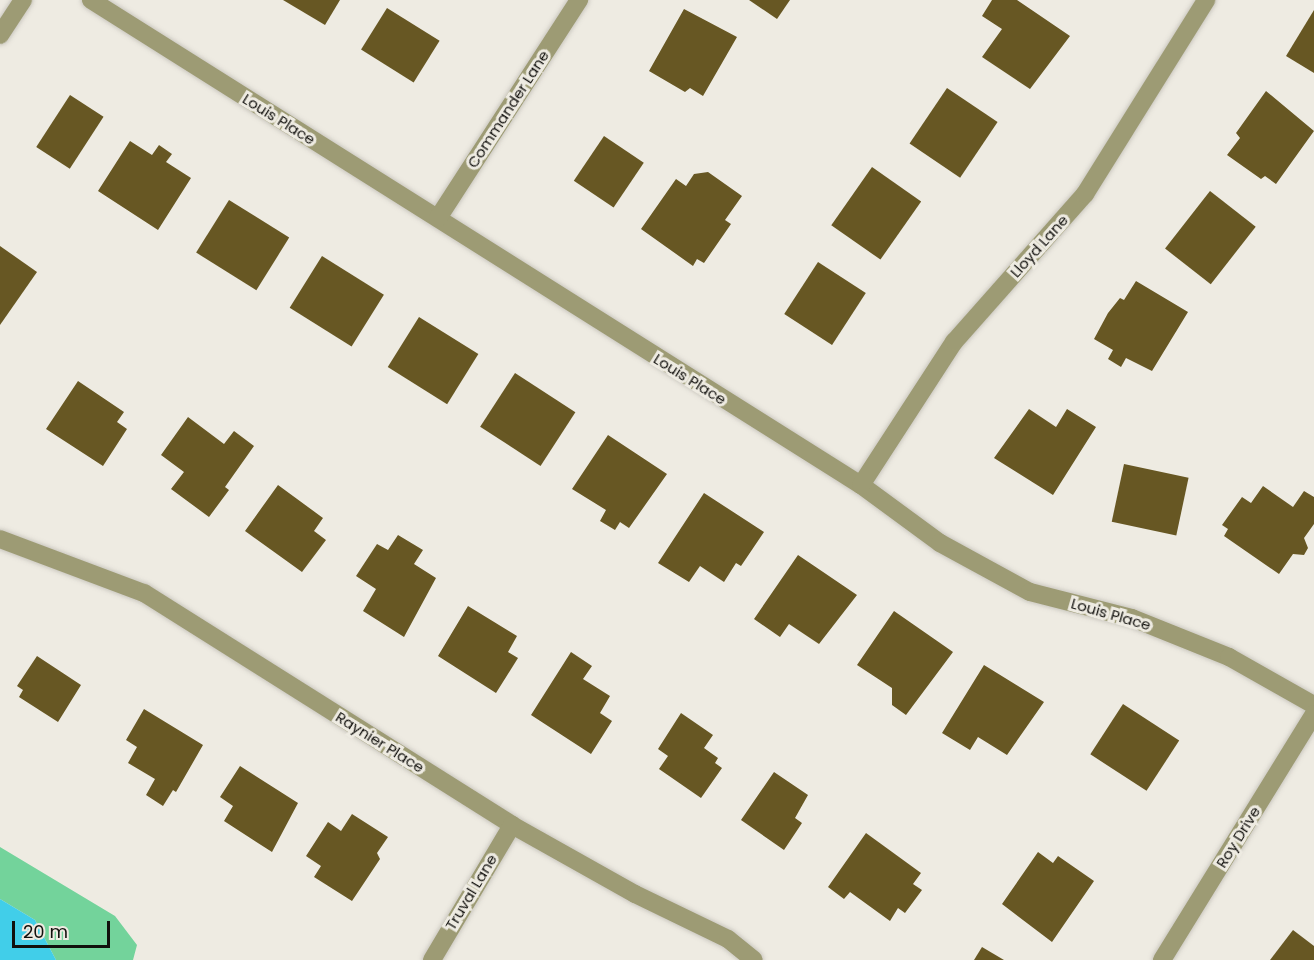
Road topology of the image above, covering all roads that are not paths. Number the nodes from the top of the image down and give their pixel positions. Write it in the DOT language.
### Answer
graph roads {
  1 [pos="23,0"];
  2 [pos="90,0"];
  3 [pos="579,0"];
  4 [pos="1206,0"];
  5 [pos="0,35"];
  6 [pos="438,218"];
  7 [pos="861,485"];
  8 [pos="0,539"];
  9 [pos="1314,705"];
  10 [pos="1314,714"];
  11 [pos="512,825"];
  12 [pos="432,960"];
  13 [pos="754,960"];
  14 [pos="1162,960"];
  1 -- 5 [label="street"];
  2 -- 6 [label="street, Louis Place"];
  3 -- 6 [label="street, Commander Lane"];
  4 -- 7 [label="street, Lloyd Lane"];
  6 -- 7 [label="street, Louis Place"];
  7 -- 9 [label="street, Louis Place"];
  8 -- 11 [label="street, Raynier Place"];
  10 -- 14 [label="street, Roy Drive"];
  11 -- 12 [label="street, Truval Lane"];
  11 -- 13 [label="street, Raynier Place"];
}
